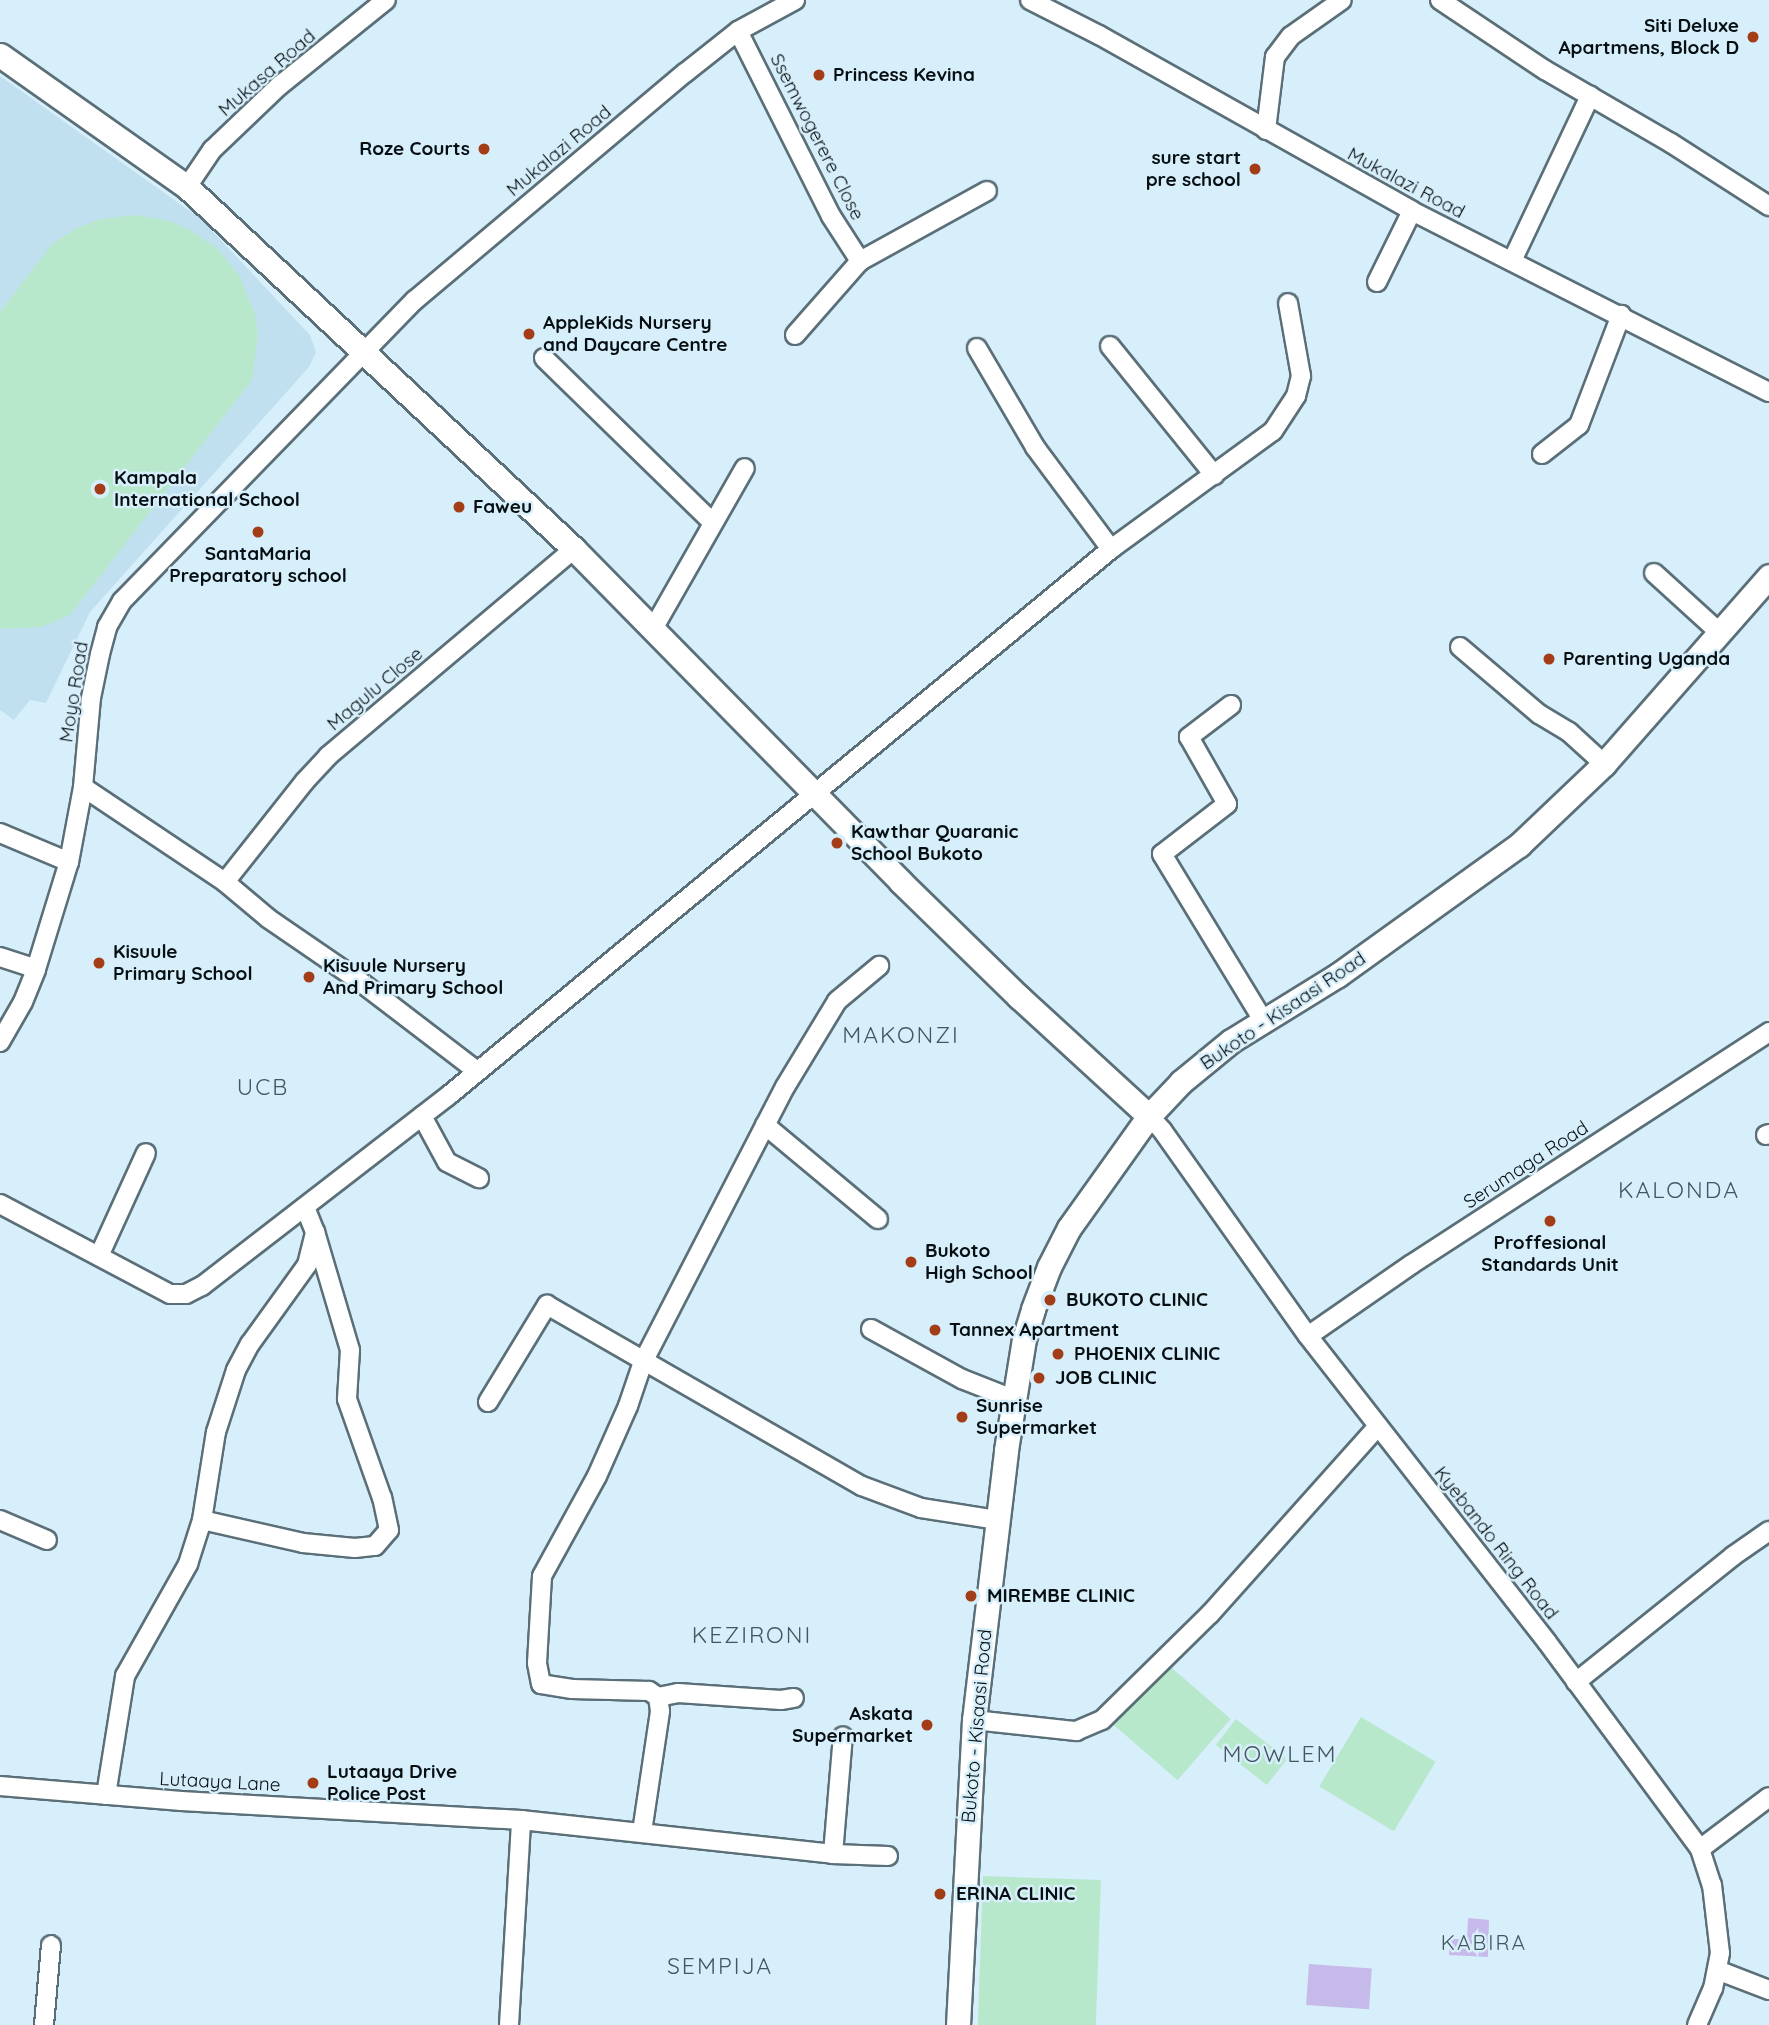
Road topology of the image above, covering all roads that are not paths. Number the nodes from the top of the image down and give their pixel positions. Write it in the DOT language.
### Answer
graph roads {
  1 [pos="386,0"];
  2 [pos="795,0"];
  3 [pos="1030,0"];
  4 [pos="1342,0"];
  5 [pos="1440,0"];
  6 [pos="738,31"];
  7 [pos="0,55"];
  8 [pos="1590,96"];
  9 [pos="1266,130"];
  10 [pos="187,187"];
  11 [pos="987,191"];
  12 [pos="1769,206"];
  13 [pos="1412,211"];
  14 [pos="860,261"];
  15 [pos="1512,261"];
  16 [pos="1377,282"];
  17 [pos="1289,303"];
  18 [pos="1621,315"];
  19 [pos="795,335"];
  20 [pos="1110,345"];
  21 [pos="977,348"];
  22 [pos="363,351"];
  23 [pos="544,358"];
  24 [pos="1769,392"];
  25 [pos="1542,454"];
  26 [pos="745,468"];
  27 [pos="1214,475"];
  28 [pos="713,523"];
  29 [pos="1111,548"];
  30 [pos="574,549"];
  31 [pos="1654,573"];
  32 [pos="1769,576"];
  33 [pos="653,629"];
  34 [pos="1720,634"];
  35 [pos="1461,646"];
  36 [pos="1231,705"];
  37 [pos="1604,764"];
  38 [pos="83,787"];
  39 [pos="813,792"];
  40 [pos="0,832"];
  41 [pos="69,862"];
  42 [pos="225,882"];
  43 [pos="0,957"];
  44 [pos="879,966"];
  45 [pos="36,969"];
  46 [pos="1263,1020"];
  47 [pos="1769,1032"];
  48 [pos="0,1042"];
  49 [pos="478,1071"];
  50 [pos="422,1116"];
  51 [pos="1149,1116"];
  52 [pos="765,1125"];
  53 [pos="146,1153"];
  54 [pos="479,1178"];
  55 [pos="0,1203"];
  56 [pos="305,1207"];
  57 [pos="877,1219"];
  58 [pos="315,1233"];
  59 [pos="99,1256"];
  60 [pos="871,1329"];
  61 [pos="1308,1336"];
  62 [pos="643,1362"];
  63 [pos="1013,1399"];
  64 [pos="488,1402"];
  65 [pos="1378,1426"];
  66 [pos="0,1520"];
  67 [pos="202,1520"];
  68 [pos="998,1520"];
  69 [pos="1769,1531"];
  70 [pos="47,1540"];
  71 [pos="1576,1682"];
  72 [pos="658,1697"];
  73 [pos="794,1698"];
  74 [pos="974,1720"];
  75 [pos="843,1736"];
  76 [pos="0,1786"];
  77 [pos="106,1795"];
  78 [pos="1769,1797"];
  79 [pos="521,1820"];
  80 [pos="642,1832"];
  81 [pos="1700,1849"];
  82 [pos="833,1854"];
  83 [pos="888,1856"];
  84 [pos="51,1945"];
  85 [pos="1717,1970"];
  86 [pos="1769,1990"];
  87 [pos="44,2025"];
  88 [pos="509,2025"];
  89 [pos="958,2025"];
  90 [pos="1697,2025"];
  1 -- 10 [label="street, Mukasa Road"];
  2 -- 6 [label="street, Mukalazi Road"];
  3 -- 9 [label="street, Mukalazi Road"];
  4 -- 9 [label="street"];
  5 -- 8 [label="street"];
  6 -- 14 [label="street, Ssemwogerere Close"];
  6 -- 22 [label="street, Mukalazi Road"];
  7 -- 10 [label="main road"];
  8 -- 12 [label="street"];
  8 -- 15 [label="street"];
  9 -- 13 [label="street, Mukalazi Road"];
  10 -- 22 [label="main road"];
  11 -- 14 [label="street"];
  13 -- 15 [label="street, Mukalazi Road"];
  13 -- 16 [label="street"];
  14 -- 19 [label="street"];
  15 -- 18 [label="street, Mukalazi Road"];
  17 -- 27 [label="street"];
  18 -- 24 [label="street, Mukalazi Road"];
  18 -- 25 [label="street"];
  20 -- 27 [label="street"];
  21 -- 29 [label="street"];
  22 -- 30 [label="main road"];
  22 -- 38 [label="street, Moyo Road"];
  23 -- 28 [label="street"];
  26 -- 28 [label="street"];
  27 -- 29 [label="street"];
  28 -- 33 [label="street"];
  29 -- 39 [label="street"];
  30 -- 33 [label="main road"];
  30 -- 42 [label="street, Magulu Close"];
  31 -- 34 [label="street"];
  32 -- 34 [label="main road, Bukoto - Kisaasi Road"];
  33 -- 39 [label="main road"];
  34 -- 37 [label="main road, Bukoto - Kisaasi Road"];
  35 -- 37 [label="street"];
  36 -- 46 [label="street"];
  37 -- 46 [label="main road, Bukoto - Kisaasi Road"];
  38 -- 41 [label="street, Moyo Road"];
  38 -- 42 [label="street"];
  39 -- 49 [label="street"];
  39 -- 51 [label="main road"];
  40 -- 41 [label="street"];
  41 -- 45 [label="street, Moyo Road"];
  42 -- 49 [label="street"];
  43 -- 45 [label="street"];
  44 -- 52 [label="street"];
  45 -- 48 [label="street, Moyo Road"];
  46 -- 51 [label="main road, Bukoto - Kisaasi Road"];
  47 -- 61 [label="street, Serumaga Road"];
  49 -- 50 [label="street"];
  50 -- 54 [label="street"];
  50 -- 56 [label="street"];
  51 -- 61 [label="street, Kyebando Ring Road"];
  51 -- 63 [label="main road, Bukoto - Kisaasi Road"];
  52 -- 57 [label="street"];
  52 -- 62 [label="street"];
  53 -- 59 [label="street"];
  55 -- 59 [label="street"];
  56 -- 58 [label="street"];
  56 -- 59 [label="street"];
  58 -- 67 [label="street"];
  58 -- 67 [label="street"];
  60 -- 63 [label="street"];
  61 -- 65 [label="street, Kyebando Ring Road"];
  62 -- 64 [label="street"];
  62 -- 68 [label="street"];
  62 -- 72 [label="street"];
  63 -- 68 [label="main road, Bukoto - Kisaasi Road"];
  65 -- 71 [label="street, Kyebando Ring Road"];
  65 -- 74 [label="street"];
  66 -- 70 [label="street"];
  67 -- 77 [label="street"];
  68 -- 74 [label="main road, Bukoto - Kisaasi Road"];
  69 -- 71 [label="street"];
  71 -- 81 [label="street, Kyebando Ring Road"];
  72 -- 73 [label="street"];
  72 -- 80 [label="street"];
  74 -- 89 [label="main road, Bukoto - Kisaasi Road"];
  75 -- 82 [label="street"];
  76 -- 77 [label="street, Lutaaya Lane"];
  77 -- 79 [label="street, Lutaaya Lane"];
  78 -- 81 [label="street"];
  79 -- 80 [label="street, Lutaaya Lane"];
  79 -- 88 [label="street"];
  80 -- 82 [label="street, Lutaaya Lane"];
  81 -- 85 [label="street, Kyebando Ring Road"];
  82 -- 83 [label="street, Lutaaya Lane"];
  84 -- 87 [label="street"];
  85 -- 86 [label="street"];
  85 -- 90 [label="street, Kyebando Ring Road"];
}
